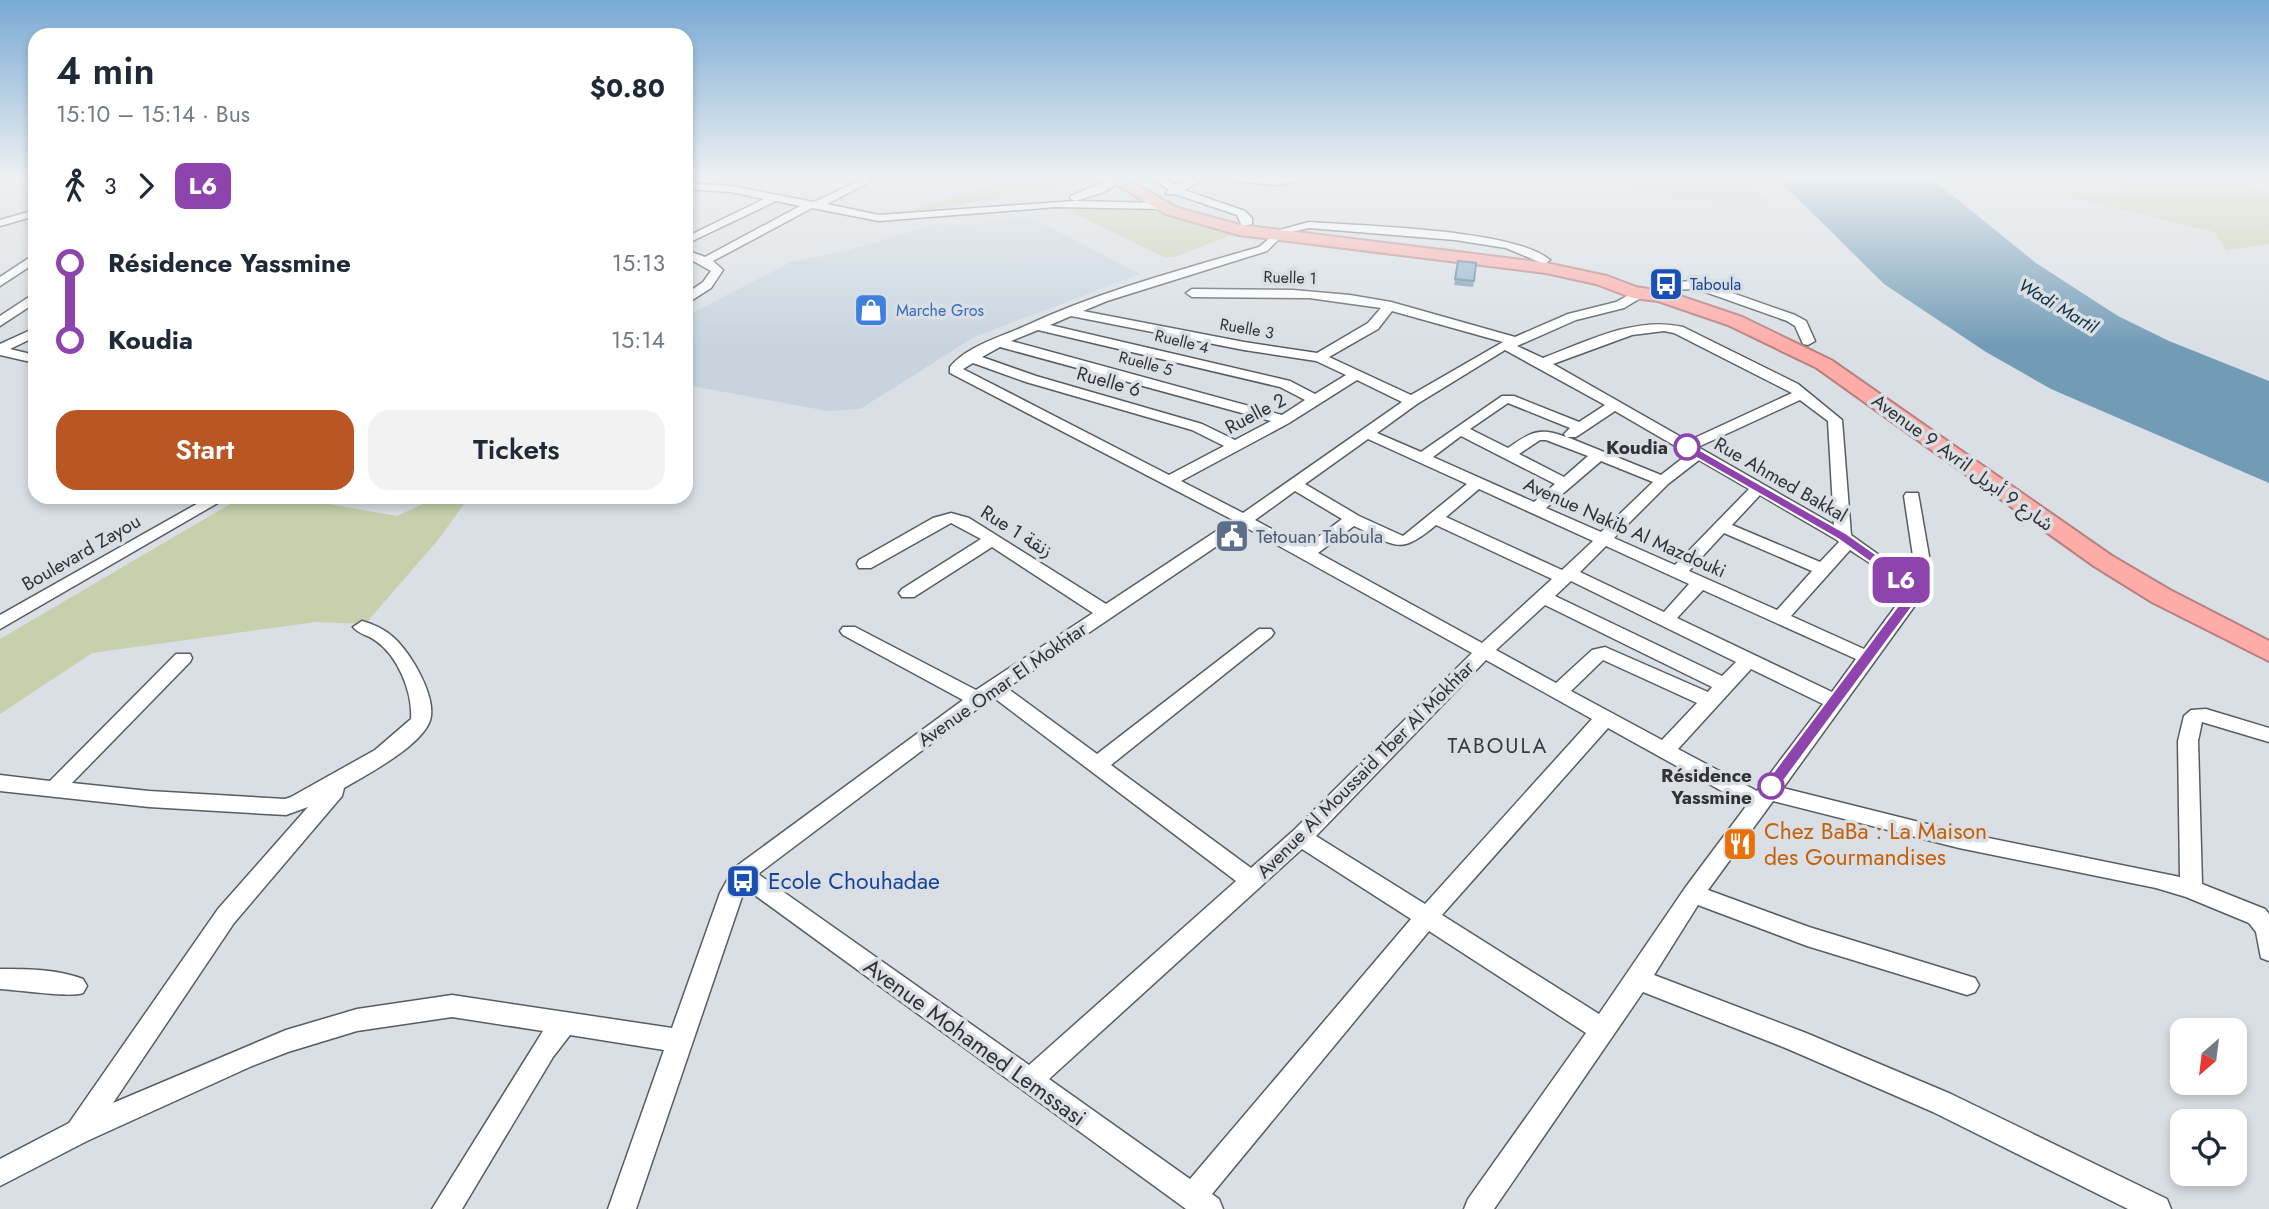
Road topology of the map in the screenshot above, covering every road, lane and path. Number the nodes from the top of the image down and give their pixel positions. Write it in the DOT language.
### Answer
graph roads {
  1 [pos="757,234"];
  2 [pos="1279,234"];
  3 [pos="1282,234"];
  4 [pos="1283,234"];
  5 [pos="693,256"];
  6 [pos="705,261"];
  7 [pos="28,263"];
  8 [pos="28,277"];
  9 [pos="4,279"];
  10 [pos="1621,283"];
  11 [pos="1652,288"];
  12 [pos="1192,293"];
  13 [pos="693,295"];
  14 [pos="28,303"];
  15 [pos="1387,305"];
  16 [pos="1069,312"];
  17 [pos="1572,317"];
  18 [pos="0,322"];
  19 [pos="1035,326"];
  20 [pos="0,332"];
  21 [pos="28,333"];
  22 [pos="28,336"];
  23 [pos="998,342"];
  24 [pos="1510,343"];
  25 [pos="0,350"];
  26 [pos="28,357"];
  27 [pos="970,357"];
  28 [pos="1319,357"];
  29 [pos="1542,363"];
  30 [pos="1357,374"];
  31 [pos="1803,393"];
  32 [pos="1317,401"];
  33 [pos="1412,401"];
  34 [pos="1615,405"];
  35 [pos="1284,420"];
  36 [pos="1579,427"];
  37 [pos="1460,430"];
  38 [pos="1366,433"];
  39 [pos="1563,440"];
  40 [pos="1235,446"];
  41 [pos="1692,450"];
  42 [pos="1509,454"];
  43 [pos="1599,454"];
  44 [pos="1422,459"];
  45 [pos="1662,481"];
  46 [pos="1168,482"];
  47 [pos="1477,483"];
  48 [pos="1566,483"];
  49 [pos="1294,484"];
  50 [pos="1758,488"];
  51 [pos="1912,496"];
  52 [pos="208,504"];
  53 [pos="1535,509"];
  54 [pos="1435,518"];
  55 [pos="1353,519"];
  56 [pos="1244,520"];
  57 [pos="1721,526"];
  58 [pos="1846,539"];
  59 [pos="991,540"];
  60 [pos="1603,540"];
  61 [pos="1306,554"];
  62 [pos="865,564"];
  63 [pos="1823,570"];
  64 [pos="1677,573"];
  65 [pos="1896,575"];
  66 [pos="1566,576"];
  67 [pos="1700,583"];
  68 [pos="908,593"];
  69 [pos="1543,597"];
  70 [pos="1105,612"];
  71 [pos="1779,618"];
  72 [pos="1666,620"];
  73 [pos="0,623"];
  74 [pos="362,627"];
  75 [pos="849,631"];
  76 [pos="1265,633"];
  77 [pos="2269,635"];
  78 [pos="1483,652"];
  79 [pos="2269,652"];
  80 [pos="1867,657"];
  81 [pos="183,658"];
  82 [pos="1748,660"];
  83 [pos="1725,685"];
  84 [pos="1557,692"];
  85 [pos="986,694"];
  86 [pos="1710,701"];
  87 [pos="1835,702"];
  88 [pos="1605,718"];
  89 [pos="2269,735"];
  90 [pos="1664,751"];
  91 [pos="1096,766"];
  92 [pos="0,782"];
  93 [pos="342,782"];
  94 [pos="56,787"];
  95 [pos="1763,797"];
  96 [pos="1301,837"];
  97 [pos="742,874"];
  98 [pos="1252,881"];
  99 [pos="2191,889"];
  100 [pos="1693,894"];
  101 [pos="1427,917"];
  102 [pos="2269,951"];
  103 [pos="0,979"];
  104 [pos="1638,979"];
  105 [pos="1967,985"];
  106 [pos="75,986"];
  107 [pos="565,1022"];
  108 [pos="1603,1030"];
  109 [pos="681,1041"];
  110 [pos="1028,1081"];
  111 [pos="78,1132"];
  112 [pos="0,1173"];
  113 [pos="1201,1203"];
  114 [pos="446,1209"];
  115 [pos="622,1209"];
  116 [pos="1478,1209"];
  117 [pos="2157,1209"];
  1 -- 6 [label="street"];
  2 -- 16 [label="street"];
  3 -- 10 [label="highway, Avenue 9 Avril شارع 9 أبريل"];
  4 -- 10 [label="highway, Avenue 9 Avril شارع 9 أبريل"];
  5 -- 6 [label="street"];
  6 -- 13 [label="street"];
  7 -- 9 [label="street"];
  8 -- 9 [label="street"];
  10 -- 11 [label="highway, Avenue 9 Avril شارع 9 أبريل"];
  10 -- 17 [label="street, Avenue Omar El Mokhtar"];
  11 -- 17 [label="street, Avenue Omar El Mokhtar"];
  11 -- 77 [label="highway, Avenue 9 Avril شارع 9 أبريل"];
  11 -- 79 [label="highway, Avenue 9 Avril شارع 9 أبريل"];
  12 -- 15 [label="street, Ruelle 1"];
  14 -- 18 [label="street"];
  15 -- 24 [label="street, Ruelle 1"];
  15 -- 28 [label="street"];
  16 -- 19 [label="street"];
  16 -- 28 [label="street, Ruelle 3"];
  17 -- 24 [label="street, Avenue Omar El Mokhtar"];
  19 -- 23 [label="street"];
  19 -- 32 [label="street, Ruelle 4"];
  20 -- 21 [label="street"];
  22 -- 25 [label="street"];
  23 -- 27 [label="street"];
  23 -- 35 [label="street, Ruelle 5"];
  24 -- 29 [label="street, Rue Ahmed Bakkal"];
  24 -- 33 [label="street, Avenue Omar El Mokhtar"];
  25 -- 26 [label="street"];
  27 -- 40 [label="street, Ruelle 6"];
  27 -- 46 [label="street"];
  28 -- 30 [label="street, Ruelle 3"];
  29 -- 31 [label="street"];
  29 -- 34 [label="street, Rue Ahmed Bakkal"];
  30 -- 32 [label="street, Ruelle 2"];
  30 -- 33 [label="street, Ruelle 3"];
  31 -- 41 [label="street, Avenue Al Moussaid Tber Al Mokhtar"];
  31 -- 58 [label="street"];
  32 -- 35 [label="street, Ruelle 2"];
  33 -- 38 [label="street, Avenue Omar El Mokhtar"];
  34 -- 36 [label="street"];
  34 -- 41 [label="street, Rue Ahmed Bakkal"];
  35 -- 40 [label="street, Ruelle 2"];
  36 -- 37 [label="street"];
  36 -- 39 [label="street"];
  37 -- 42 [label="street"];
  37 -- 44 [label="street"];
  38 -- 44 [label="street, Avenue Nakib Al Mazdouki"];
  38 -- 49 [label="street, Avenue Omar El Mokhtar"];
  39 -- 42 [label="street"];
  39 -- 43 [label="street"];
  40 -- 46 [label="street, Ruelle 2"];
  41 -- 45 [label="street, Avenue Al Moussaid Tber Al Mokhtar"];
  41 -- 50 [label="street, Rue Ahmed Bakkal"];
  42 -- 48 [label="street"];
  43 -- 45 [label="street"];
  43 -- 48 [label="street"];
  44 -- 47 [label="street, Avenue Nakib Al Mazdouki"];
  45 -- 60 [label="street, Avenue Al Moussaid Tber Al Mokhtar"];
  46 -- 56 [label="street"];
  47 -- 53 [label="street, Avenue Nakib Al Mazdouki"];
  47 -- 54 [label="street"];
  48 -- 53 [label="street"];
  49 -- 55 [label="street"];
  49 -- 56 [label="street, Avenue Omar El Mokhtar"];
  50 -- 57 [label="street"];
  50 -- 58 [label="street, Rue Ahmed Bakkal"];
  51 -- 65 [label="street"];
  52 -- 73 [label="street, Boulevard Zayou"];
  53 -- 60 [label="street, Avenue Nakib Al Mazdouki"];
  54 -- 55 [label="street"];
  54 -- 66 [label="street"];
  55 -- 61 [label="street"];
  56 -- 61 [label="street"];
  56 -- 70 [label="street, Avenue Omar El Mokhtar"];
  57 -- 63 [label="street"];
  57 -- 64 [label="street"];
  58 -- 63 [label="street"];
  58 -- 65 [label="street, Rue Ahmed Bakkal"];
  59 -- 62 [label="street, Rue 1 زنقة"];
  59 -- 68 [label="street"];
  59 -- 70 [label="street, Rue 1 زنقة"];
  60 -- 64 [label="street, Avenue Nakib Al Mazdouki"];
  60 -- 66 [label="street, Avenue Al Moussaid Tber Al Mokhtar"];
  61 -- 78 [label="street"];
  63 -- 71 [label="street"];
  64 -- 67 [label="street, Avenue Nakib Al Mazdouki"];
  65 -- 80 [label="street"];
  66 -- 69 [label="street, Avenue Al Moussaid Tber Al Mokhtar"];
  66 -- 72 [label="street"];
  67 -- 71 [label="street, Avenue Nakib Al Mazdouki"];
  67 -- 72 [label="street"];
  69 -- 78 [label="street, Avenue Al Moussaid Tber Al Mokhtar"];
  69 -- 83 [label="street"];
  70 -- 85 [label="street, Avenue Omar El Mokhtar"];
  71 -- 80 [label="street, Avenue Nakib Al Mazdouki"];
  72 -- 82 [label="street"];
  74 -- 93 [label="street"];
  75 -- 85 [label="street"];
  76 -- 91 [label="street"];
  78 -- 84 [label="street"];
  78 -- 96 [label="street, Avenue Al Moussaid Tber Al Mokhtar"];
  80 -- 87 [label="street"];
  81 -- 94 [label="street"];
  82 -- 83 [label="street"];
  82 -- 87 [label="street"];
  83 -- 86 [label="street"];
  84 -- 86 [label="street"];
  84 -- 88 [label="street"];
  85 -- 91 [label="street"];
  85 -- 97 [label="street, Avenue Omar El Mokhtar"];
  86 -- 90 [label="street"];
  87 -- 95 [label="street"];
  88 -- 90 [label="street"];
  88 -- 101 [label="street"];
  89 -- 99 [label="street"];
  90 -- 95 [label="street"];
  91 -- 98 [label="street"];
  92 -- 94 [label="street"];
  93 -- 94 [label="street"];
  93 -- 111 [label="street"];
  95 -- 99 [label="street"];
  95 -- 100 [label="street"];
  96 -- 98 [label="street, Avenue Al Moussaid Tber Al Mokhtar"];
  96 -- 101 [label="street"];
  97 -- 109 [label="street, Avenue Omar El Mokhtar"];
  97 -- 110 [label="street, Avenue Mohamed Lemssasi"];
  98 -- 110 [label="street, Avenue Al Moussaid Tber Al Mokhtar"];
  99 -- 102 [label="street"];
  100 -- 104 [label="street"];
  100 -- 105 [label="street"];
  101 -- 108 [label="street"];
  101 -- 113 [label="street"];
  103 -- 106 [label="street"];
  104 -- 108 [label="street"];
  104 -- 117 [label="street"];
  107 -- 109 [label="street"];
  107 -- 111 [label="street"];
  107 -- 114 [label="street"];
  108 -- 116 [label="street"];
  109 -- 115 [label="street, Avenue Omar El Mokhtar"];
  110 -- 113 [label="street, Avenue Mohamed Lemssasi"];
  111 -- 112 [label="street"];
}
